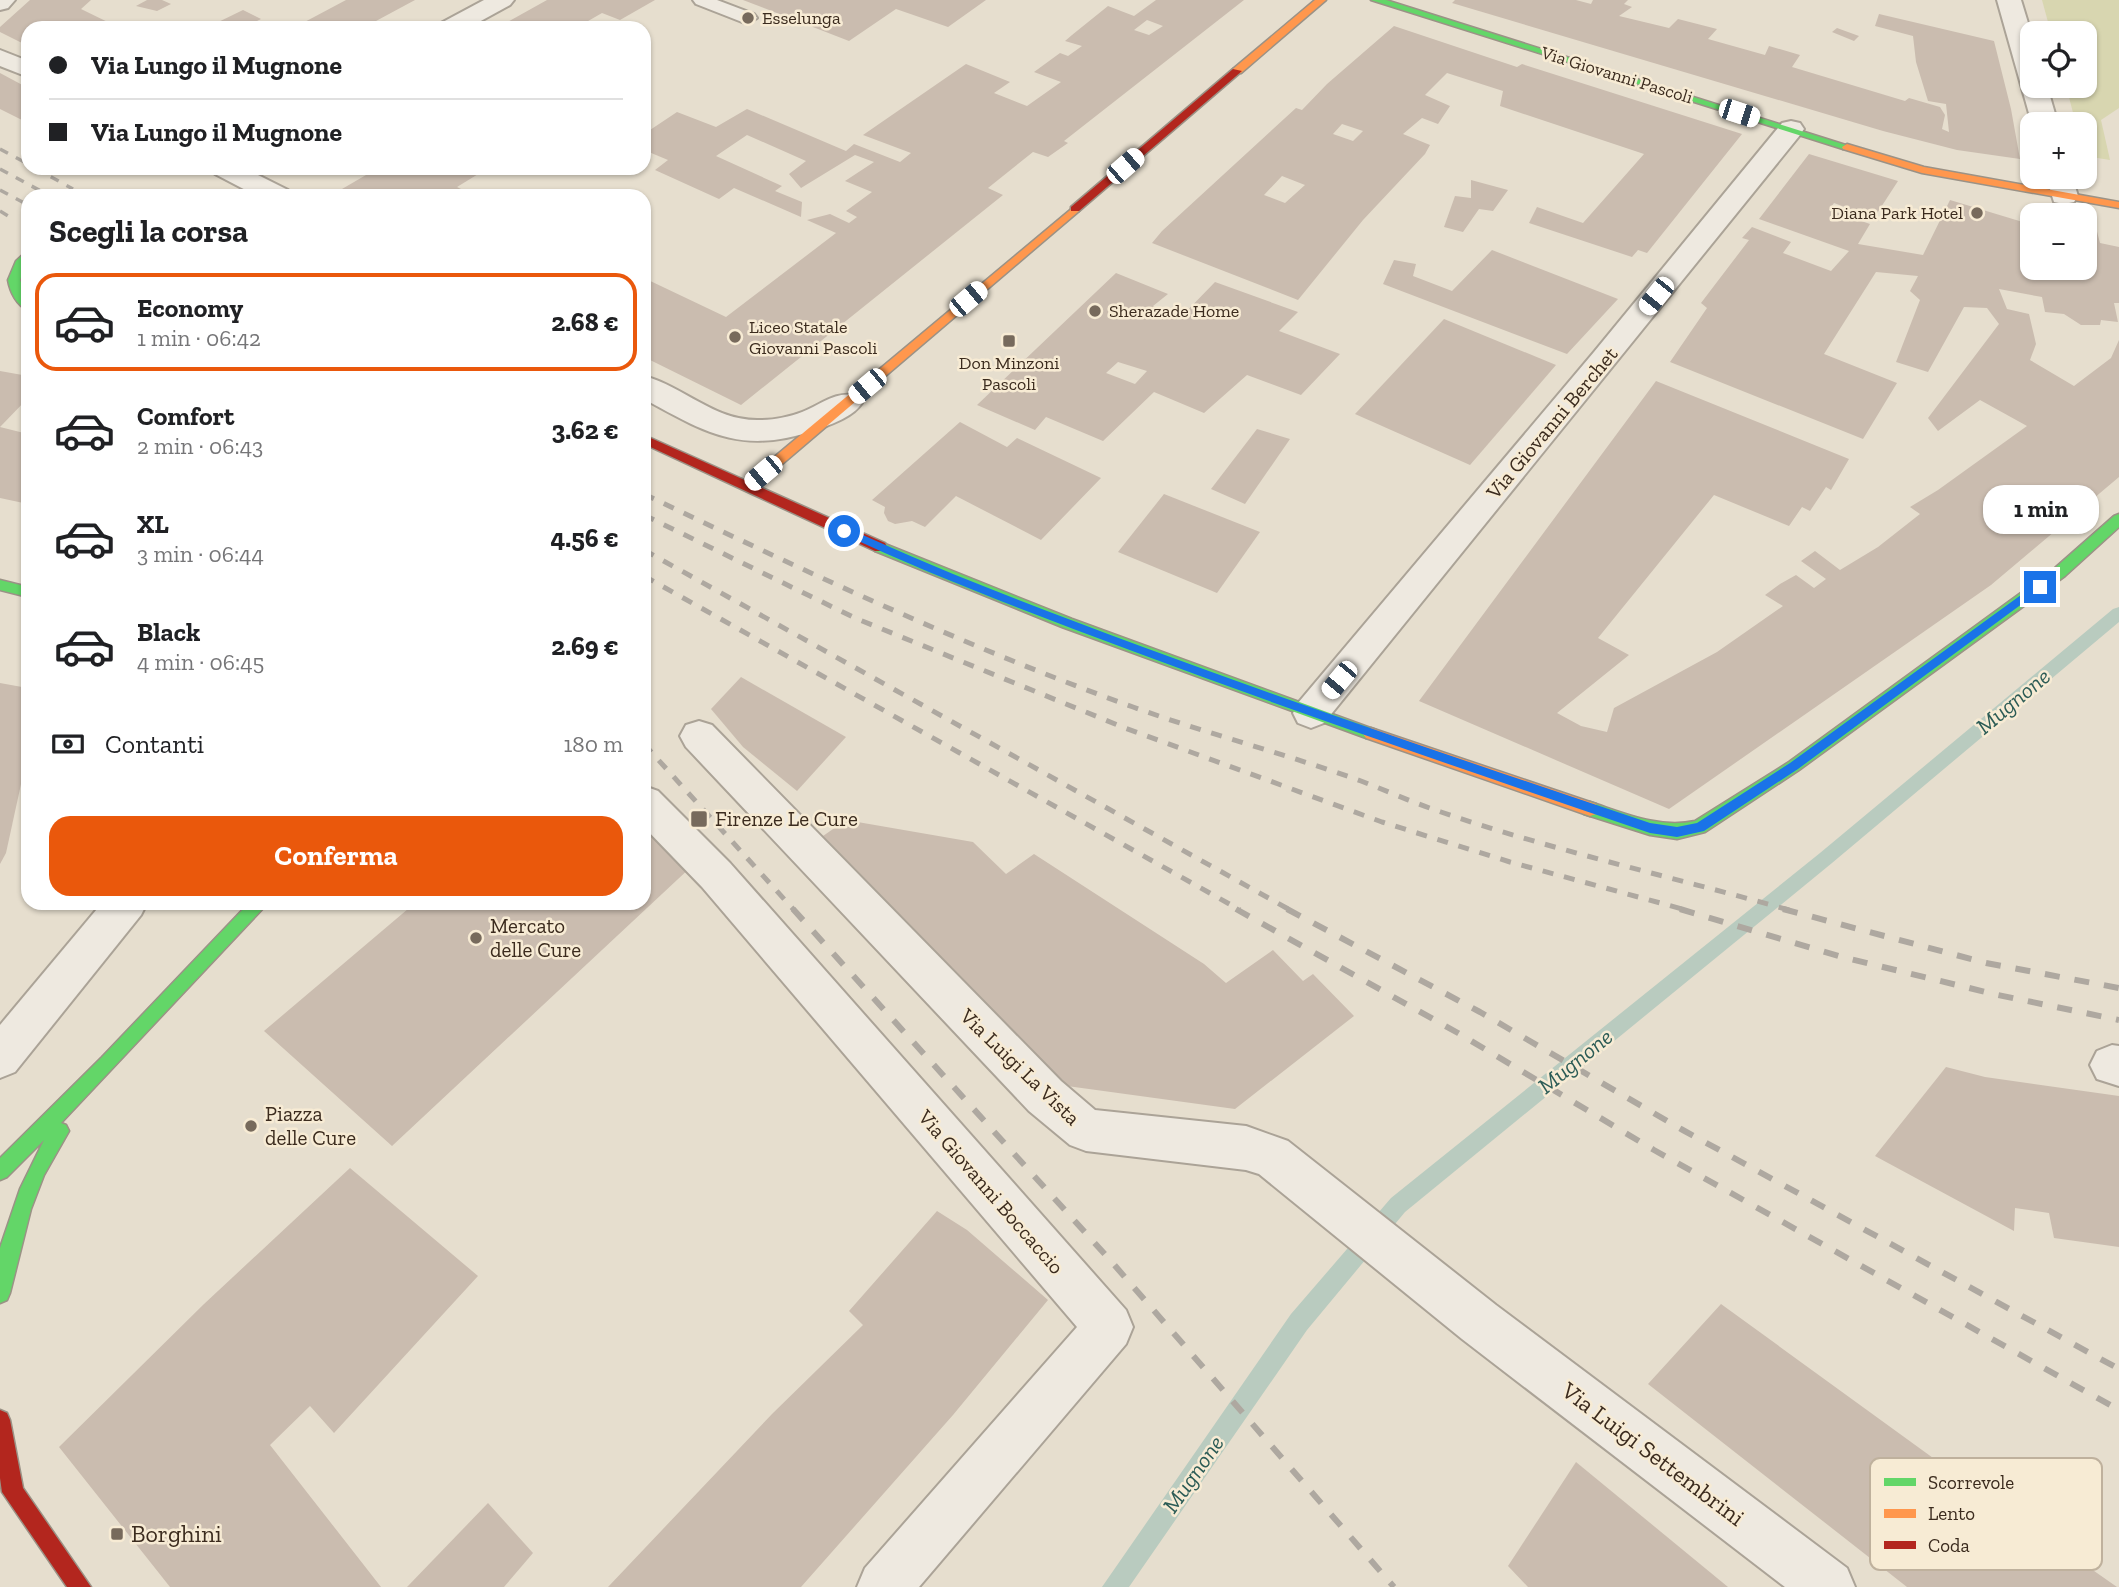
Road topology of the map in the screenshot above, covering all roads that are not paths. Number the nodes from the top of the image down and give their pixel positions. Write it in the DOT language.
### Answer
graph roads {
  1 [pos="502,0"];
  2 [pos="702,0"];
  3 [pos="1321,0"];
  4 [pos="1376,0"];
  5 [pos="2009,0"];
  6 [pos="748,18"];
  7 [pos="463,21"];
  8 [pos="2020,38"];
  9 [pos="0,57"];
  10 [pos="21,67"];
  11 [pos="1791,130"];
  12 [pos="238,175"];
  13 [pos="2020,182"];
  14 [pos="264,189"];
  15 [pos="2071,189"];
  16 [pos="2119,205"];
  17 [pos="21,263"];
  18 [pos="21,300"];
  19 [pos="651,390"];
  20 [pos="846,403"];
  21 [pos="651,442"];
  22 [pos="748,486"];
  23 [pos="2119,519"];
  24 [pos="0,586"];
  25 [pos="21,590"];
  26 [pos="1311,713"];
  27 [pos="699,736"];
  28 [pos="651,809"];
  29 [pos="121,910"];
  30 [pos="253,910"];
  31 [pos="0,1059"];
  32 [pos="108,1063"];
  33 [pos="0,1171"];
  34 [pos="0,1293"];
  35 [pos="1479,1322"];
  36 [pos="0,1420"];
  37 [pos="6,1486"];
  38 [pos="79,1587"];
  39 [pos="884,1587"];
  40 [pos="1828,1587"];
  1 -- 7 [label="street"];
  2 -- 6 [label="lane"];
  3 -- 20 [label="main road"];
  4 -- 11 [label="main road, Via Giovanni Pascoli"];
  5 -- 8 [label="street"];
  9 -- 10 [label="street"];
  11 -- 13 [label="main road, Via Giovanni Pascoli"];
  11 -- 26 [label="street, Via Giovanni Berchet"];
  12 -- 14 [label="street"];
  15 -- 16 [label="main road, Via Giovanni Pascoli"];
  17 -- 18 [label="main road"];
  19 -- 20 [label="street"];
  20 -- 22 [label="main road"];
  21 -- 22 [label="main road"];
  22 -- 26 [label="main road"];
  23 -- 26 [label="main road"];
  24 -- 25 [label="main road"];
  27 -- 35 [label="street, Via Luigi La Vista"];
  28 -- 39 [label="street, Via Giovanni Boccaccio"];
  29 -- 31 [label="street"];
  30 -- 32 [label="main road"];
  32 -- 33 [label="main road"];
  32 -- 34 [label="main road"];
  35 -- 40 [label="street, Via Luigi Settembrini"];
  36 -- 37 [label="main road"];
  37 -- 38 [label="main road"];
}
